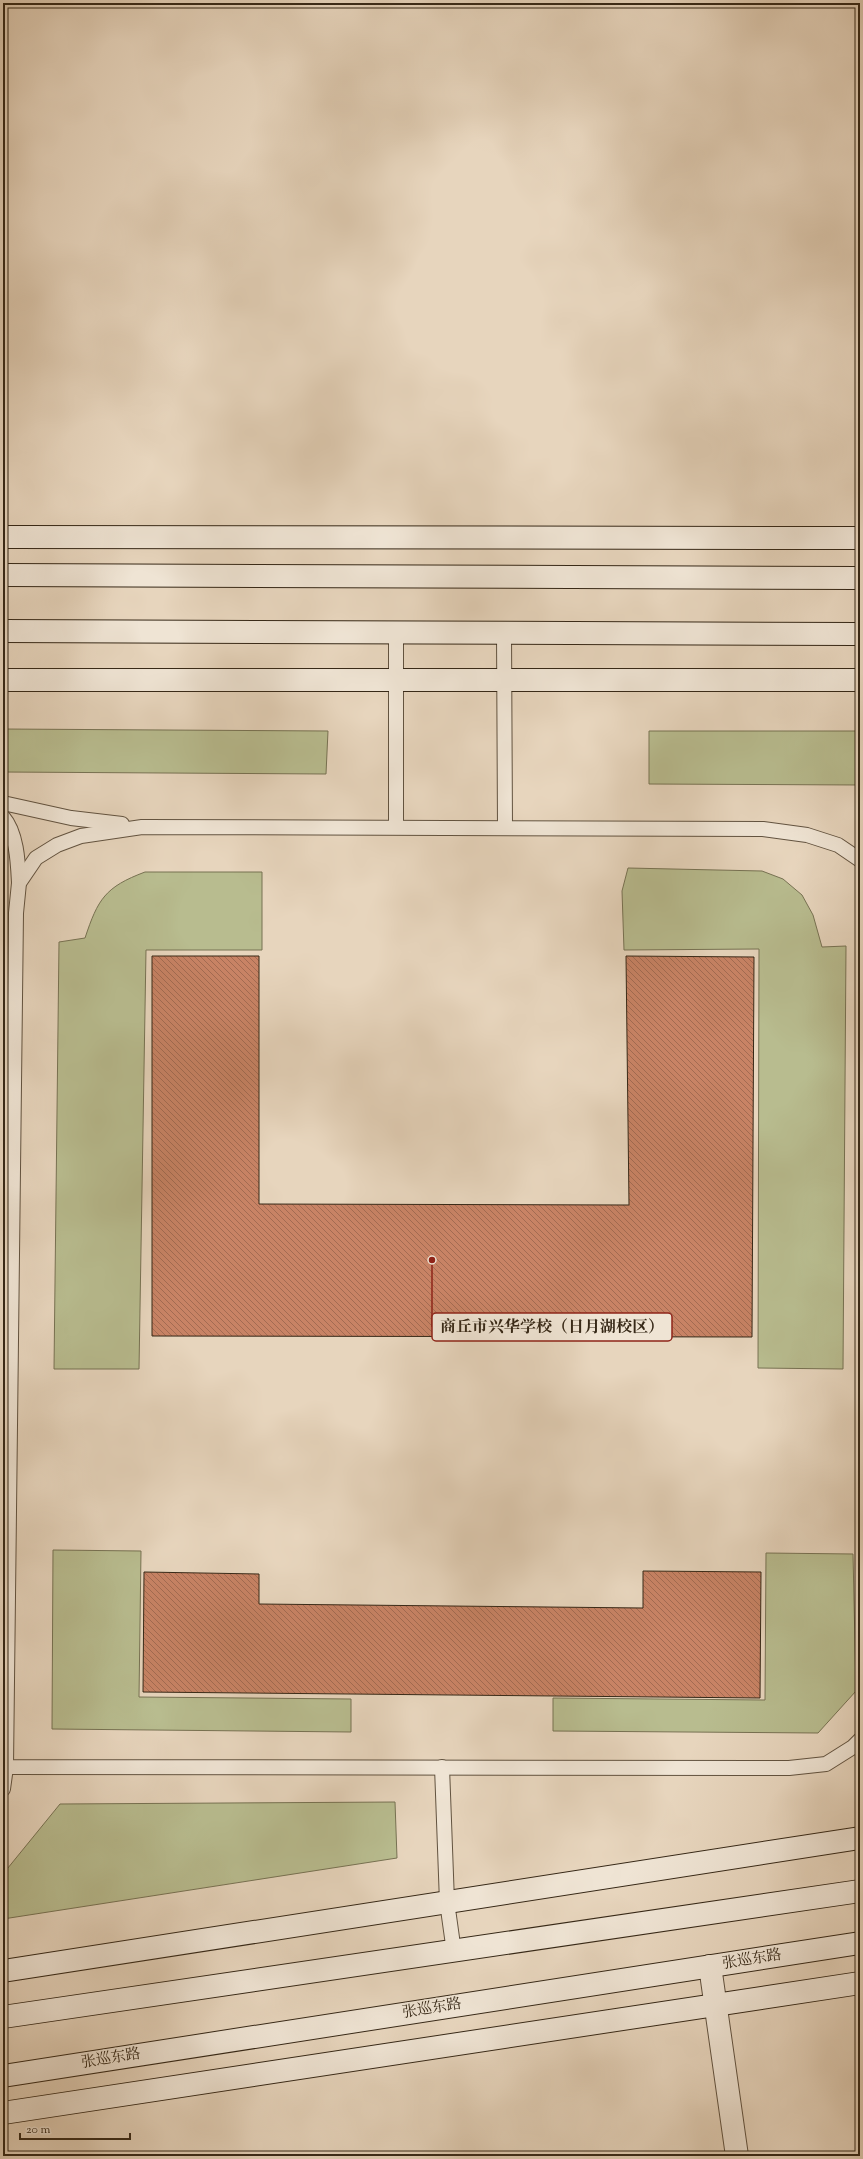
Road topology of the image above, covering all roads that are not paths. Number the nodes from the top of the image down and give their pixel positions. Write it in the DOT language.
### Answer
graph roads {
  1 [pos="3,537"];
  2 [pos="860,538"];
  3 [pos="3,576"];
  4 [pos="860,578"];
  5 [pos="3,631"];
  6 [pos="396,632"];
  7 [pos="504,633"];
  8 [pos="860,634"];
  9 [pos="3,680"];
  10 [pos="396,680"];
  11 [pos="504,680"];
  12 [pos="860,680"];
  13 [pos="3,803"];
  14 [pos="3,817"];
  15 [pos="142,827"];
  16 [pos="396,828"];
  17 [pos="505,828"];
  18 [pos="860,860"];
  19 [pos="19,884"];
  20 [pos="9,1039"];
  21 [pos="5,1641"];
  22 [pos="860,1740"];
  23 [pos="6,1767"];
  24 [pos="442,1767"];
  25 [pos="3,1789"];
  26 [pos="860,1838"];
  27 [pos="860,1891"];
  28 [pos="447,1902"];
  29 [pos="860,1943"];
  30 [pos="454,1952"];
  31 [pos="710,1966"];
  32 [pos="3,1971"];
  33 [pos="860,1983"];
  34 [pos="716,2004"];
  35 [pos="3,2017"];
  36 [pos="3,2076"];
  37 [pos="3,2113"];
  38 [pos="737,2156"];
  1 -- 2 [label="main road"];
  3 -- 4 [label="main road"];
  5 -- 6 [label="main road"];
  6 -- 7 [label="main road"];
  6 -- 10 [label="lane"];
  7 -- 8 [label="main road"];
  7 -- 11 [label="lane"];
  9 -- 10 [label="main road"];
  10 -- 11 [label="main road"];
  10 -- 16 [label="lane"];
  11 -- 12 [label="main road"];
  11 -- 17 [label="lane"];
  13 -- 15 [label="lane"];
  14 -- 19 [label="lane"];
  15 -- 16 [label="lane"];
  15 -- 19 [label="lane"];
  16 -- 17 [label="lane"];
  17 -- 18 [label="lane"];
  19 -- 20 [label="lane"];
  20 -- 21 [label="lane"];
  21 -- 23 [label="lane"];
  22 -- 24 [label="lane"];
  23 -- 24 [label="lane"];
  23 -- 25 [label="lane"];
  24 -- 28 [label="lane"];
  26 -- 28 [label="main road"];
  27 -- 30 [label="main road"];
  28 -- 30 [label="lane"];
  28 -- 32 [label="main road"];
  29 -- 31 [label="main road, 张巡东路"];
  30 -- 35 [label="main road"];
  31 -- 34 [label="main road"];
  31 -- 36 [label="main road, 张巡东路"];
  33 -- 34 [label="main road"];
  34 -- 37 [label="main road"];
  34 -- 38 [label="main road"];
}
